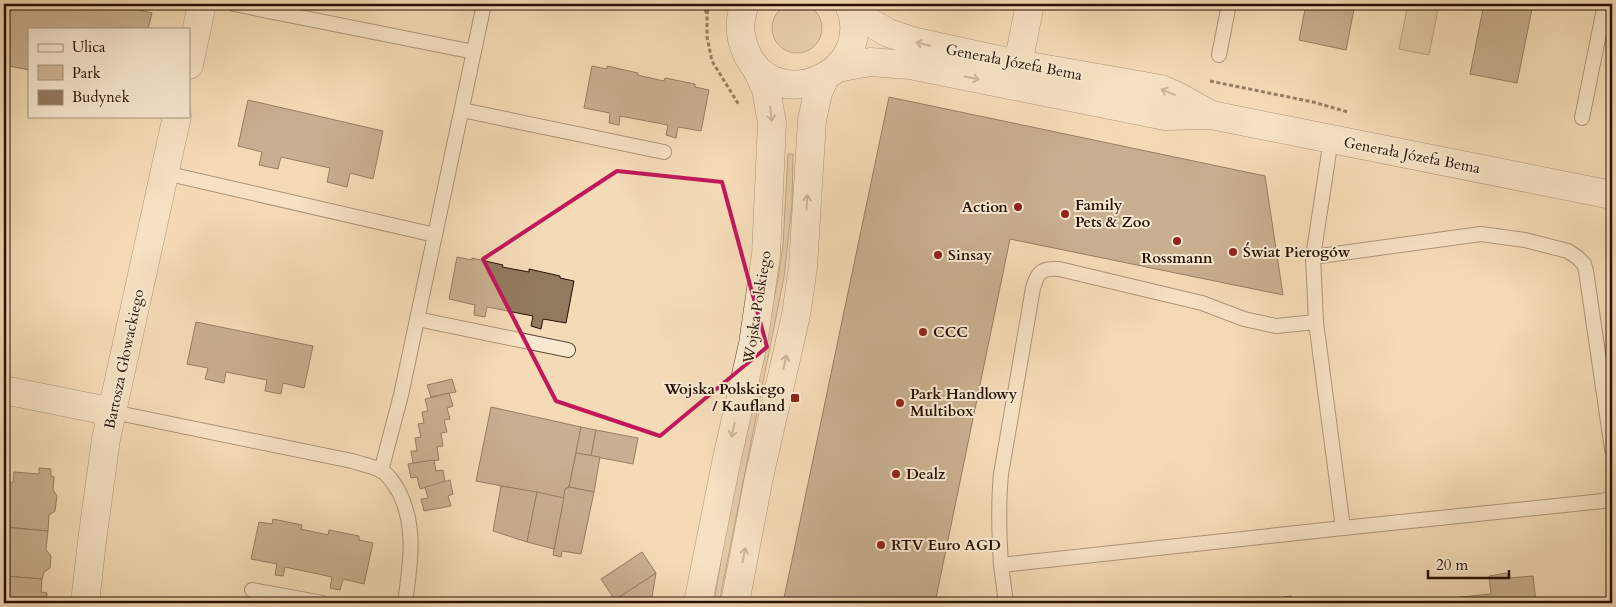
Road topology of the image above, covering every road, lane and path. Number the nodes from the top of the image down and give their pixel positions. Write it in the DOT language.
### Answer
graph roads {
  1 [pos="202,4"];
  2 [pos="234,4"];
  3 [pos="484,4"];
  4 [pos="702,4"];
  5 [pos="710,4"];
  6 [pos="745,4"];
  7 [pos="1030,4"];
  8 [pos="1229,4"];
  9 [pos="1606,4"];
  10 [pos="850,5"];
  11 [pos="707,14"];
  12 [pos="474,52"];
  13 [pos="1219,55"];
  14 [pos="190,59"];
  15 [pos="1018,64"];
  16 [pos="756,68"];
  17 [pos="831,72"];
  18 [pos="462,110"];
  19 [pos="741,112"];
  20 [pos="1211,115"];
  21 [pos="177,118"];
  22 [pos="1582,118"];
  23 [pos="1331,139"];
  24 [pos="664,152"];
  25 [pos="165,173"];
  26 [pos="1612,195"];
  27 [pos="435,235"];
  28 [pos="1313,257"];
  29 [pos="418,319"];
  30 [pos="1316,322"];
  31 [pos="568,350"];
  32 [pos="4,390"];
  33 [pos="113,412"];
  34 [pos="1612,449"];
  35 [pos="381,471"];
  36 [pos="1612,496"];
  37 [pos="1343,528"];
  38 [pos="1001,565"];
  39 [pos="252,590"];
  40 [pos="85,603"];
  41 [pos="322,603"];
  42 [pos="405,603"];
  43 [pos="698,603"];
  44 [pos="735,603"];
  45 [pos="1006,603"];
  1 -- 14 [label="street"];
  2 -- 12 [label="lane"];
  3 -- 12 [label="lane"];
  4 -- 11 [label="path"];
  5 -- 11 [label="path"];
  6 -- 16 [label="street, Wojska Polskiego"];
  7 -- 15 [label="street"];
  8 -- 13 [label="lane"];
  9 -- 22 [label="lane"];
  15 -- 10 [label="street, Generała Józefa Bema, one-way"];
  10 -- 17 [label="street"];
  11 -- 19 [label="path"];
  12 -- 18 [label="lane"];
  20 -- 15 [label="street, Generała Józefa Bema, one-way"];
  16 -- 17 [label="street, Generała Józefa Bema"];
  16 -- 43 [label="street, Wojska Polskiego, one-way"];
  17 -- 20 [label="street, Generała Józefa Bema, one-way"];
  44 -- 17 [label="street, one-way"];
  18 -- 24 [label="lane"];
  18 -- 27 [label="lane"];
  20 -- 23 [label="street, Generała Józefa Bema"];
  21 -- 25 [label="street, Bartosza Głowackiego"];
  23 -- 26 [label="street, Generała Józefa Bema"];
  23 -- 28 [label="lane"];
  25 -- 27 [label="lane"];
  25 -- 33 [label="street, Bartosza Głowackiego"];
  27 -- 29 [label="lane"];
  28 -- 30 [label="lane"];
  28 -- 34 [label="lane"];
  29 -- 31 [label="lane"];
  29 -- 35 [label="lane"];
  30 -- 37 [label="lane"];
  30 -- 38 [label="lane"];
  32 -- 33 [label="street"];
  33 -- 35 [label="lane"];
  33 -- 40 [label="street, Bartosza Głowackiego"];
  35 -- 42 [label="lane"];
  36 -- 37 [label="lane"];
  37 -- 38 [label="lane"];
  38 -- 45 [label="lane"];
  39 -- 41 [label="lane"];
}
